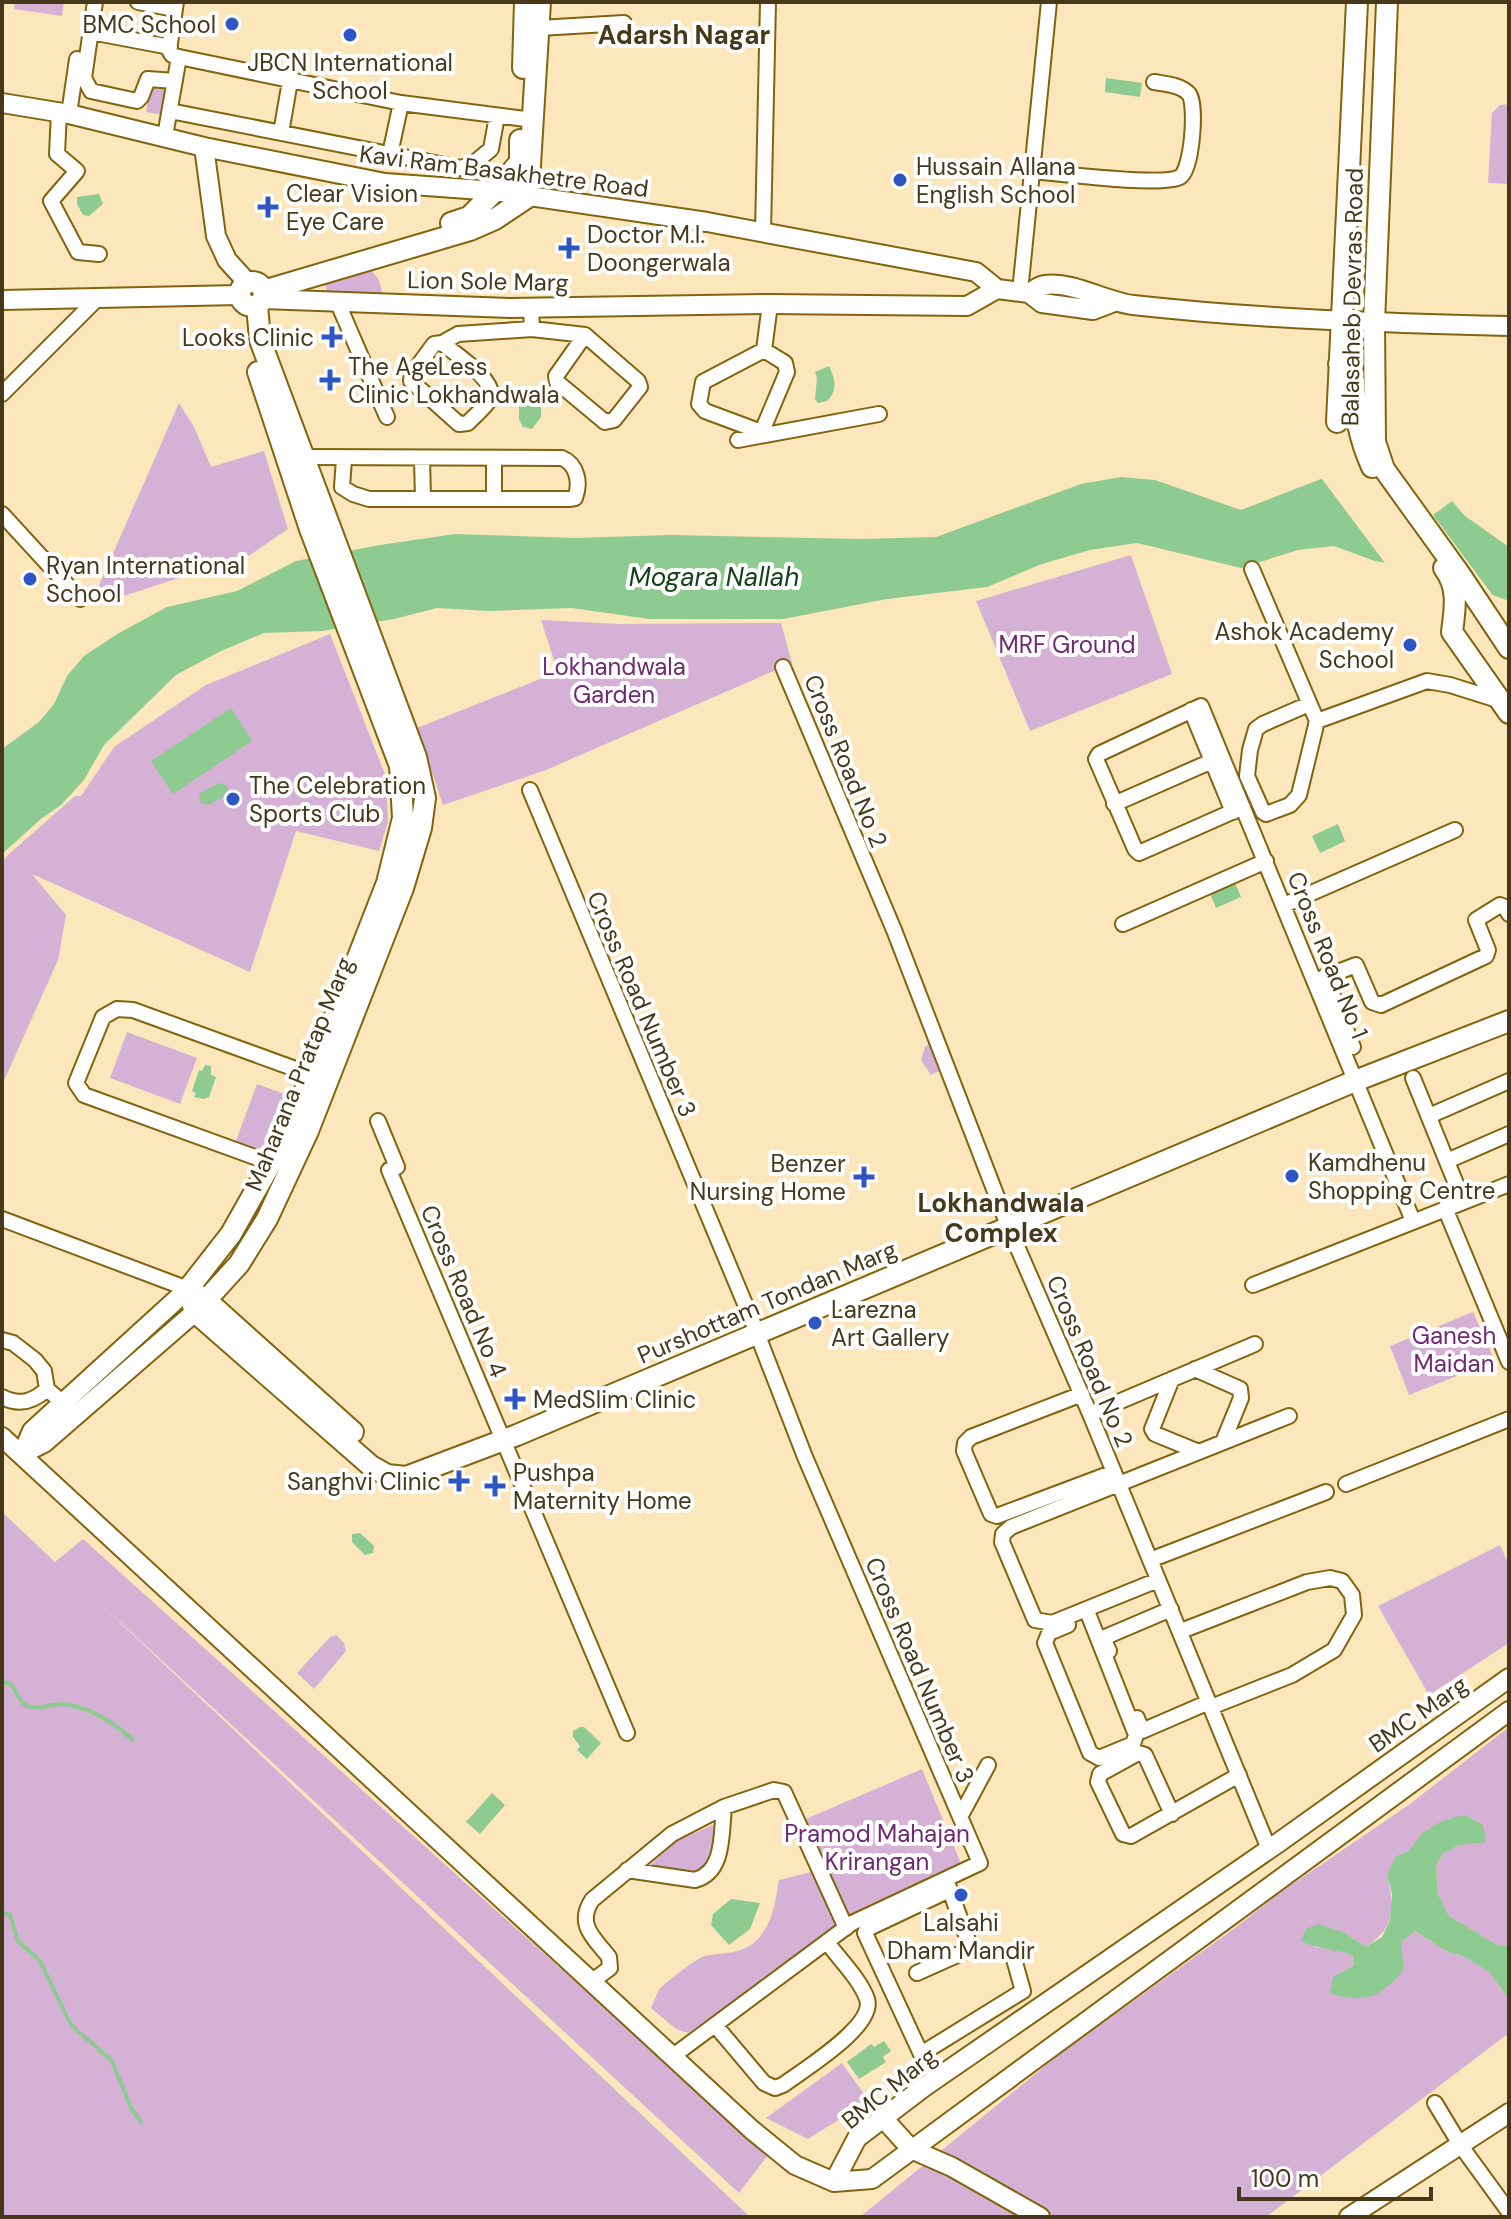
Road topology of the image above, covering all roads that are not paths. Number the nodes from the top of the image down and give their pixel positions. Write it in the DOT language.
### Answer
graph roads {
  1 [pos="85,2"];
  2 [pos="95,2"];
  3 [pos="138,2"];
  4 [pos="525,2"];
  5 [pos="539,2"];
  6 [pos="768,2"];
  7 [pos="1049,2"];
  8 [pos="1357,2"];
  9 [pos="1387,2"];
  10 [pos="175,6"];
  11 [pos="624,23"];
  12 [pos="539,28"];
  13 [pos="91,32"];
  14 [pos="174,52"];
  15 [pos="175,81"];
  16 [pos="290,81"];
  17 [pos="1154,82"];
  18 [pos="2,103"];
  19 [pos="401,103"];
  20 [pos="170,111"];
  21 [pos="64,113"];
  22 [pos="497,116"];
  23 [pos="527,120"];
  24 [pos="281,133"];
  25 [pos="165,136"];
  26 [pos="204,147"];
  27 [pos="390,154"];
  28 [pos="1031,171"];
  29 [pos="495,191"];
  30 [pos="528,197"];
  31 [pos="763,232"];
  32 [pos="99,254"];
  33 [pos="997,289"];
  34 [pos="1024,292"];
  35 [pos="254,295"];
  36 [pos="97,299"];
  37 [pos="2,300"];
  38 [pos="337,301"];
  39 [pos="770,304"];
  40 [pos="531,307"];
  41 [pos="1341,322"];
  42 [pos="1374,323"];
  43 [pos="1509,326"];
  44 [pos="532,329"];
  45 [pos="585,335"];
  46 [pos="442,343"];
  47 [pos="764,350"];
  48 [pos="1339,364"];
  49 [pos="2,394"];
  50 [pos="879,414"];
  51 [pos="387,417"];
  52 [pos="1337,422"];
  53 [pos="738,440"];
  54 [pos="303,457"];
  55 [pos="422,458"];
  56 [pos="494,458"];
  57 [pos="344,459"];
  58 [pos="1384,478"];
  59 [pos="423,499"];
  60 [pos="494,499"];
  61 [pos="2,514"];
  62 [pos="318,525"];
  63 [pos="1252,569"];
  64 [pos="1454,574"];
  65 [pos="80,599"];
  66 [pos="1509,648"];
  67 [pos="783,667"];
  68 [pos="1309,704"];
  69 [pos="1506,704"];
  70 [pos="1196,708"];
  71 [pos="1317,721"];
  72 [pos="1212,761"];
  73 [pos="530,790"];
  74 [pos="1114,804"];
  75 [pos="1238,809"];
  76 [pos="1455,830"];
  77 [pos="1266,861"];
  78 [pos="395,886"];
  79 [pos="1284,905"];
  80 [pos="1509,914"];
  81 [pos="1123,924"];
  82 [pos="1320,978"];
  83 [pos="1509,1006"];
  84 [pos="1509,1021"];
  85 [pos="1353,1047"];
  86 [pos="312,1075"];
  87 [pos="1352,1075"];
  88 [pos="1413,1078"];
  89 [pos="1509,1081"];
  90 [pos="1429,1116"];
  91 [pos="378,1121"];
  92 [pos="1509,1134"];
  93 [pos="1447,1161"];
  94 [pos="271,1163"];
  95 [pos="1509,1184"];
  96 [pos="1463,1201"];
  97 [pos="1445,1208"];
  98 [pos="2,1219"];
  99 [pos="1413,1221"];
  100 [pos="1007,1223"];
  101 [pos="1253,1285"];
  102 [pos="196,1300"];
  103 [pos="754,1329"];
  104 [pos="2,1340"];
  105 [pos="1255,1344"];
  106 [pos="1509,1362"];
  107 [pos="1195,1369"];
  108 [pos="1172,1379"];
  109 [pos="47,1389"];
  110 [pos="1082,1394"];
  111 [pos="2,1397"];
  112 [pos="63,1403"];
  113 [pos="1090,1414"];
  114 [pos="1289,1416"];
  115 [pos="1509,1419"];
  116 [pos="501,1435"];
  117 [pos="2,1437"];
  118 [pos="1223,1442"];
  119 [pos="1199,1452"];
  120 [pos="22,1454"];
  121 [pos="1116,1478"];
  122 [pos="1346,1484"];
  123 [pos="1326,1492"];
  124 [pos="1150,1560"];
  125 [pos="1160,1584"];
  126 [pos="1170,1607"];
  127 [pos="1089,1616"];
  128 [pos="1181,1631"];
  129 [pos="1098,1637"];
  130 [pos="1509,1678"];
  131 [pos="1210,1704"];
  132 [pos="1509,1711"];
  133 [pos="627,1733"];
  134 [pos="988,1765"];
  135 [pos="1239,1775"];
  136 [pos="724,1807"];
  137 [pos="1172,1814"];
  138 [pos="960,1817"];
  139 [pos="1269,1849"];
  140 [pos="627,1870"];
  141 [pos="928,1894"];
  142 [pos="846,1928"];
  143 [pos="827,1942"];
  144 [pos="1012,1952"];
  145 [pos="917,1973"];
  146 [pos="591,1982"];
  147 [pos="715,2025"];
  148 [pos="921,2054"];
  149 [pos="673,2056"];
  150 [pos="936,2079"];
  151 [pos="1435,2103"];
  152 [pos="1509,2113"];
  153 [pos="883,2118"];
  154 [pos="1461,2146"];
  155 [pos="911,2149"];
  156 [pos="834,2182"];
  157 [pos="1509,2212"];
  158 [pos="1040,2217"];
  159 [pos="1349,2217"];
  1 -- 21 [label="street"];
  2 -- 13 [label="street"];
  3 -- 10 [label="street"];
  4 -- 23 [label="main road"];
  5 -- 12 [label="main road"];
  6 -- 31 [label="street"];
  7 -- 28 [label="street"];
  8 -- 41 [label="main road, Balasaheb Devras Road"];
  9 -- 42 [label="main road, Balasaheb Devras Road"];
  10 -- 14 [label="street"];
  11 -- 12 [label="street"];
  12 -- 23 [label="main road"];
  13 -- 14 [label="street"];
  13 -- 15 [label="street"];
  14 -- 15 [label="street"];
  14 -- 16 [label="street"];
  15 -- 20 [label="street"];
  16 -- 19 [label="street"];
  16 -- 24 [label="street"];
  17 -- 28 [label="street"];
  18 -- 21 [label="street, Kavi Ram Basakhetre Road"];
  19 -- 22 [label="street"];
  19 -- 27 [label="street"];
  20 -- 24 [label="street"];
  20 -- 25 [label="street"];
  21 -- 25 [label="street, Kavi Ram Basakhetre Road"];
  21 -- 32 [label="street"];
  22 -- 23 [label="street"];
  22 -- 27 [label="street"];
  23 -- 29 [label="main road"];
  23 -- 30 [label="main road"];
  24 -- 27 [label="street"];
  25 -- 26 [label="street, Kavi Ram Basakhetre Road"];
  26 -- 29 [label="street, Kavi Ram Basakhetre Road"];
  26 -- 35 [label="street"];
  28 -- 34 [label="street"];
  29 -- 30 [label="street, Kavi Ram Basakhetre Road"];
  29 -- 35 [label="main road"];
  30 -- 31 [label="street, Kavi Ram Basakhetre Road"];
  30 -- 35 [label="main road"];
  31 -- 33 [label="street, Kavi Ram Basakhetre Road"];
  33 -- 34 [label="street"];
  33 -- 39 [label="street, Lion Sole Marg"];
  34 -- 41 [label="street"];
  35 -- 36 [label="street, Lion Sole Marg"];
  35 -- 38 [label="street, Lion Sole Marg"];
  35 -- 54 [label="main road, Maharana Pratap Marg"];
  35 -- 62 [label="main road, Maharana Pratap Marg"];
  36 -- 37 [label="street, Lion Sole Marg"];
  36 -- 49 [label="street"];
  38 -- 40 [label="street, Lion Sole Marg"];
  38 -- 51 [label="street"];
  39 -- 40 [label="street, Lion Sole Marg"];
  39 -- 47 [label="street"];
  40 -- 44 [label="street"];
  41 -- 42 [label="street"];
  41 -- 48 [label="main road, Balasaheb Devras Road"];
  42 -- 43 [label="street"];
  42 -- 58 [label="main road, Balasaheb Devras Road"];
  44 -- 45 [label="street"];
  44 -- 46 [label="street"];
  45 -- 45 [label="street"];
  46 -- 46 [label="street"];
  47 -- 47 [label="street"];
  48 -- 52 [label="main road, Balasaheb Devras Road"];
  48 -- 58 [label="main road"];
  50 -- 53 [label="street"];
  54 -- 57 [label="street"];
  54 -- 62 [label="main road, Maharana Pratap Marg"];
  55 -- 56 [label="street"];
  55 -- 57 [label="street"];
  55 -- 59 [label="street"];
  56 -- 60 [label="street"];
  56 -- 60 [label="street"];
  57 -- 59 [label="street"];
  58 -- 64 [label="main road, Balasaheb Devras Road"];
  59 -- 60 [label="street"];
  61 -- 65 [label="street"];
  62 -- 78 [label="main road, Maharana Pratap Marg"];
  63 -- 68 [label="street"];
  64 -- 66 [label="main road, Balasaheb Devras Road"];
  64 -- 69 [label="main road"];
  67 -- 100 [label="street, Cross Road No 2"];
  68 -- 71 [label="street"];
  68 -- 71 [label="street"];
  69 -- 71 [label="street"];
  70 -- 72 [label="street"];
  70 -- 74 [label="street"];
  70 -- 75 [label="street, Cross Road No 1"];
  72 -- 74 [label="street"];
  72 -- 75 [label="street"];
  73 -- 103 [label="street, Cross Road Number 3"];
  74 -- 75 [label="street"];
  75 -- 77 [label="street, Cross Road No 1"];
  76 -- 79 [label="street"];
  77 -- 79 [label="street, Cross Road No 1"];
  77 -- 81 [label="street"];
  78 -- 86 [label="main road, Maharana Pratap Marg"];
  78 -- 102 [label="main road, Maharana Pratap Marg"];
  79 -- 82 [label="street, Cross Road No 1"];
  80 -- 82 [label="street"];
  82 -- 85 [label="street"];
  82 -- 87 [label="street, Cross Road No 1"];
  83 -- 87 [label="main road, Purshottam Tondan Marg"];
  84 -- 87 [label="main road, Purshottam Tondan Marg"];
  86 -- 94 [label="main road, Maharana Pratap Marg"];
  86 -- 94 [label="street"];
  87 -- 99 [label="street, Cross Road No 1"];
  87 -- 100 [label="main road, Purshottam Tondan Marg"];
  88 -- 90 [label="street"];
  89 -- 90 [label="street"];
  90 -- 93 [label="street"];
  91 -- 116 [label="street, Cross Road No 4"];
  92 -- 93 [label="street"];
  93 -- 96 [label="street"];
  94 -- 102 [label="main road, Maharana Pratap Marg"];
  95 -- 96 [label="street"];
  96 -- 97 [label="street"];
  97 -- 99 [label="street"];
  97 -- 106 [label="street"];
  98 -- 102 [label="street"];
  99 -- 101 [label="street"];
  100 -- 103 [label="main road, Purshottam Tondan Marg"];
  100 -- 110 [label="street, Cross Road No 2"];
  102 -- 112 [label="street, Maharana Pratap Marg"];
  102 -- 116 [label="main road, Purshottam Tondan Marg"];
  102 -- 120 [label="street, Maharana Pratap Marg"];
  103 -- 116 [label="main road, Purshottam Tondan Marg"];
  103 -- 138 [label="street, Cross Road Number 3"];
  104 -- 109 [label="street"];
  105 -- 107 [label="street"];
  107 -- 108 [label="street"];
  107 -- 118 [label="street"];
  108 -- 113 [label="street"];
  108 -- 119 [label="street"];
  109 -- 111 [label="street"];
  109 -- 112 [label="street"];
  110 -- 113 [label="street, Cross Road No 2"];
  110 -- 121 [label="street"];
  112 -- 120 [label="street, Maharana Pratap Marg"];
  113 -- 121 [label="street, Cross Road No 2"];
  114 -- 118 [label="street"];
  115 -- 122 [label="street"];
  116 -- 133 [label="street, Cross Road No 4"];
  117 -- 120 [label="street"];
  118 -- 119 [label="street"];
  119 -- 121 [label="street"];
  120 -- 146 [label="street"];
  121 -- 124 [label="street, Cross Road No 2"];
  121 -- 125 [label="street"];
  123 -- 124 [label="street"];
  124 -- 125 [label="street, Cross Road No 2"];
  125 -- 126 [label="street, Cross Road No 2"];
  125 -- 127 [label="street"];
  126 -- 128 [label="street, Cross Road No 2"];
  126 -- 129 [label="street"];
  126 -- 131 [label="street"];
  127 -- 129 [label="street"];
  127 -- 129 [label="street"];
  128 -- 131 [label="street, Cross Road No 2"];
  128 -- 131 [label="street"];
  130 -- 139 [label="street, BMC Marg"];
  131 -- 135 [label="street, Cross Road No 2"];
  132 -- 155 [label="street, BMC Marg"];
  134 -- 138 [label="street"];
  135 -- 137 [label="street"];
  135 -- 139 [label="street, Cross Road No 2"];
  136 -- 140 [label="street"];
  136 -- 140 [label="street"];
  136 -- 142 [label="street"];
  137 -- 137 [label="street"];
  138 -- 141 [label="street, Cross Road Number 3"];
  139 -- 150 [label="street, BMC Marg"];
  140 -- 146 [label="street"];
  141 -- 142 [label="street, Cross Road Number 3"];
  141 -- 145 [label="street"];
  141 -- 148 [label="street"];
  142 -- 143 [label="street, Cross Road Number 3"];
  143 -- 147 [label="street, Cross Road Number 3"];
  143 -- 147 [label="street"];
  144 -- 148 [label="street"];
  146 -- 149 [label="street"];
  147 -- 149 [label="street, Cross Road Number 3"];
  148 -- 150 [label="street"];
  149 -- 156 [label="street"];
  150 -- 153 [label="street, BMC Marg"];
  151 -- 154 [label="street"];
  152 -- 154 [label="street"];
  153 -- 155 [label="street"];
  153 -- 156 [label="street, BMC Marg"];
  154 -- 157 [label="street"];
  154 -- 159 [label="street"];
  155 -- 156 [label="street, BMC Marg"];
  155 -- 158 [label="street"];
}
